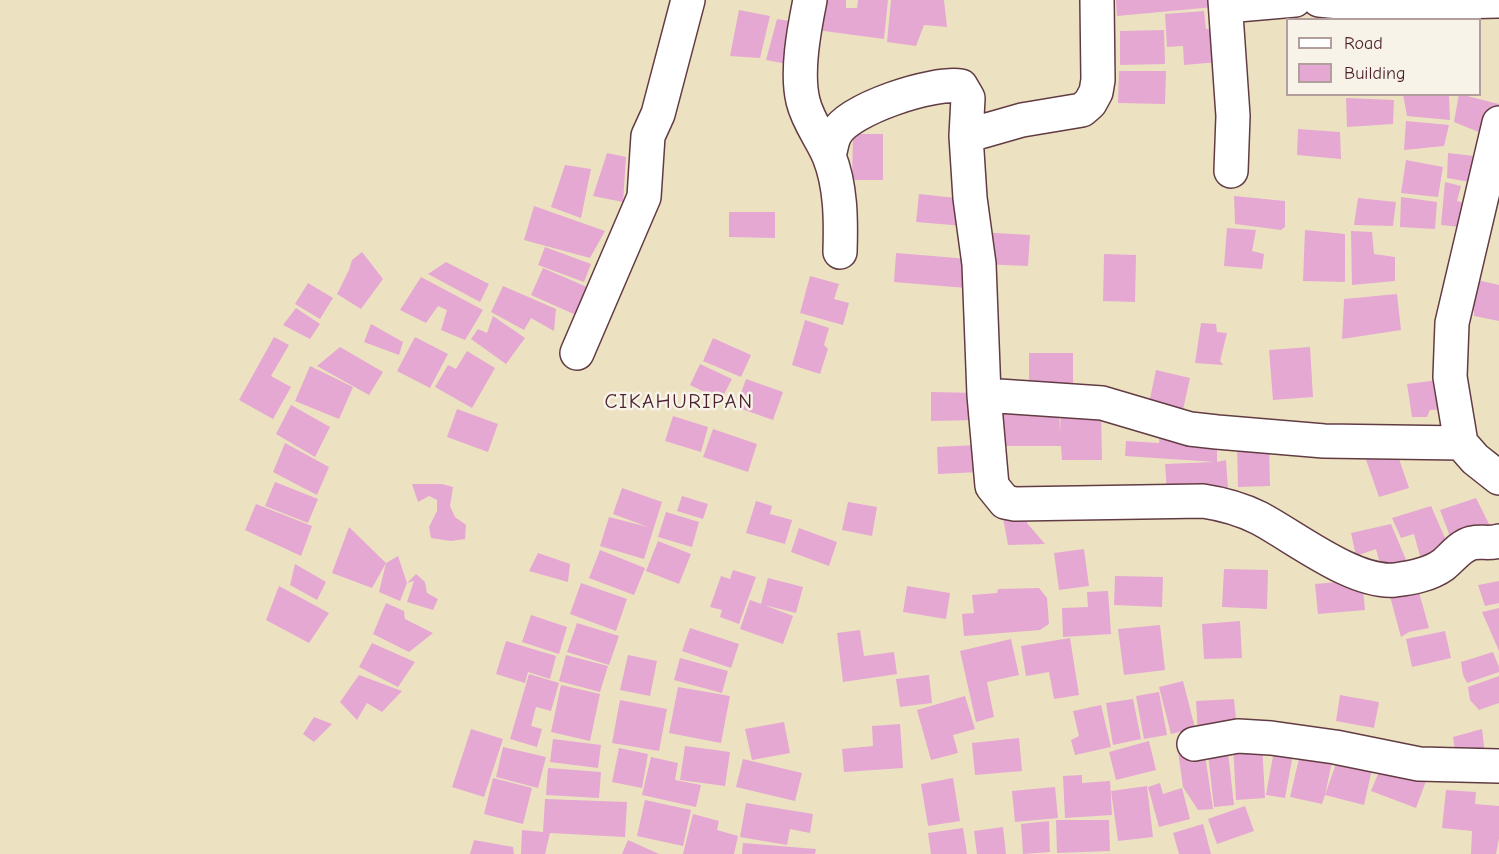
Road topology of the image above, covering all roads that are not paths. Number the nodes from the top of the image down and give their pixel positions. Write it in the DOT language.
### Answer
graph roads {
  1 [pos="688,0"];
  2 [pos="1097,0"];
  3 [pos="1295,0"];
  4 [pos="1319,0"];
  5 [pos="803,1"];
  6 [pos="1499,1"];
  7 [pos="1225,3"];
  8 [pos="1499,123"];
  9 [pos="815,129"];
  10 [pos="966,136"];
  11 [pos="1231,171"];
  12 [pos="840,252"];
  13 [pos="577,353"];
  14 [pos="984,395"];
  15 [pos="1461,443"];
  16 [pos="1499,477"];
  17 [pos="1499,541"];
  18 [pos="1194,744"];
  19 [pos="1499,766"];
  1 -- 13 [label="street"];
  2 -- 10 [label="street"];
  3 -- 7 [label="street"];
  4 -- 6 [label="street"];
  5 -- 9 [label="street"];
  7 -- 11 [label="street"];
  8 -- 15 [label="street"];
  9 -- 10 [label="street"];
  9 -- 12 [label="street"];
  10 -- 14 [label="street"];
  14 -- 15 [label="street"];
  14 -- 17 [label="street"];
  15 -- 16 [label="street"];
  18 -- 19 [label="street"];
}
